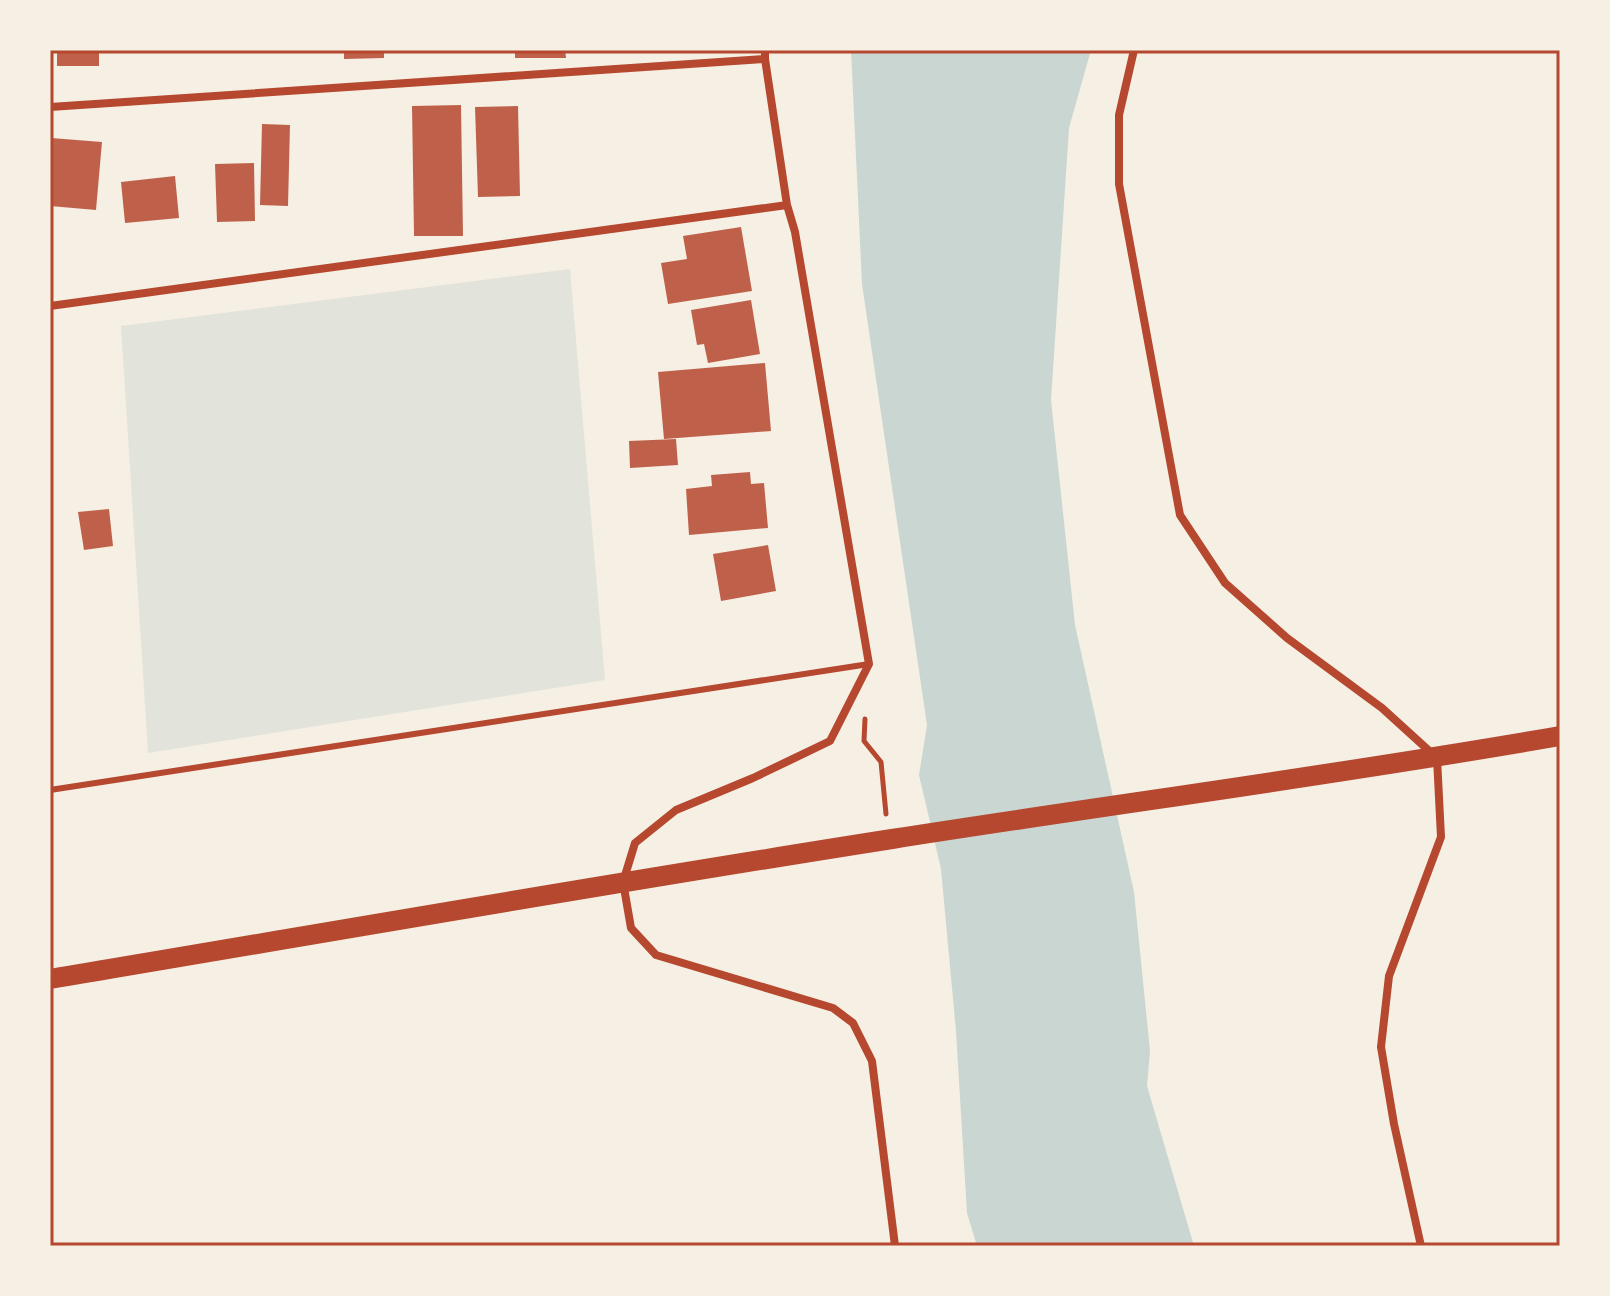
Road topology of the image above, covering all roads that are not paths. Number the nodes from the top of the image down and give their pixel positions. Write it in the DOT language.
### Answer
graph roads {
  1 [pos="1134,50"];
  2 [pos="765,54"];
  3 [pos="50,107"];
  4 [pos="787,205"];
  5 [pos="50,306"];
  6 [pos="869,664"];
  7 [pos="1560,736"];
  8 [pos="1437,758"];
  9 [pos="50,790"];
  10 [pos="623,882"];
  11 [pos="50,979"];
  12 [pos="895,1246"];
  13 [pos="1421,1246"];
  1 -- 8 [label="street"];
  2 -- 3 [label="street"];
  2 -- 4 [label="street"];
  4 -- 5 [label="street"];
  4 -- 6 [label="street"];
  6 -- 9 [label="lane"];
  6 -- 10 [label="street"];
  7 -- 8 [label="main road"];
  8 -- 10 [label="main road"];
  8 -- 13 [label="street"];
  10 -- 11 [label="main road"];
  10 -- 12 [label="street"];
}
